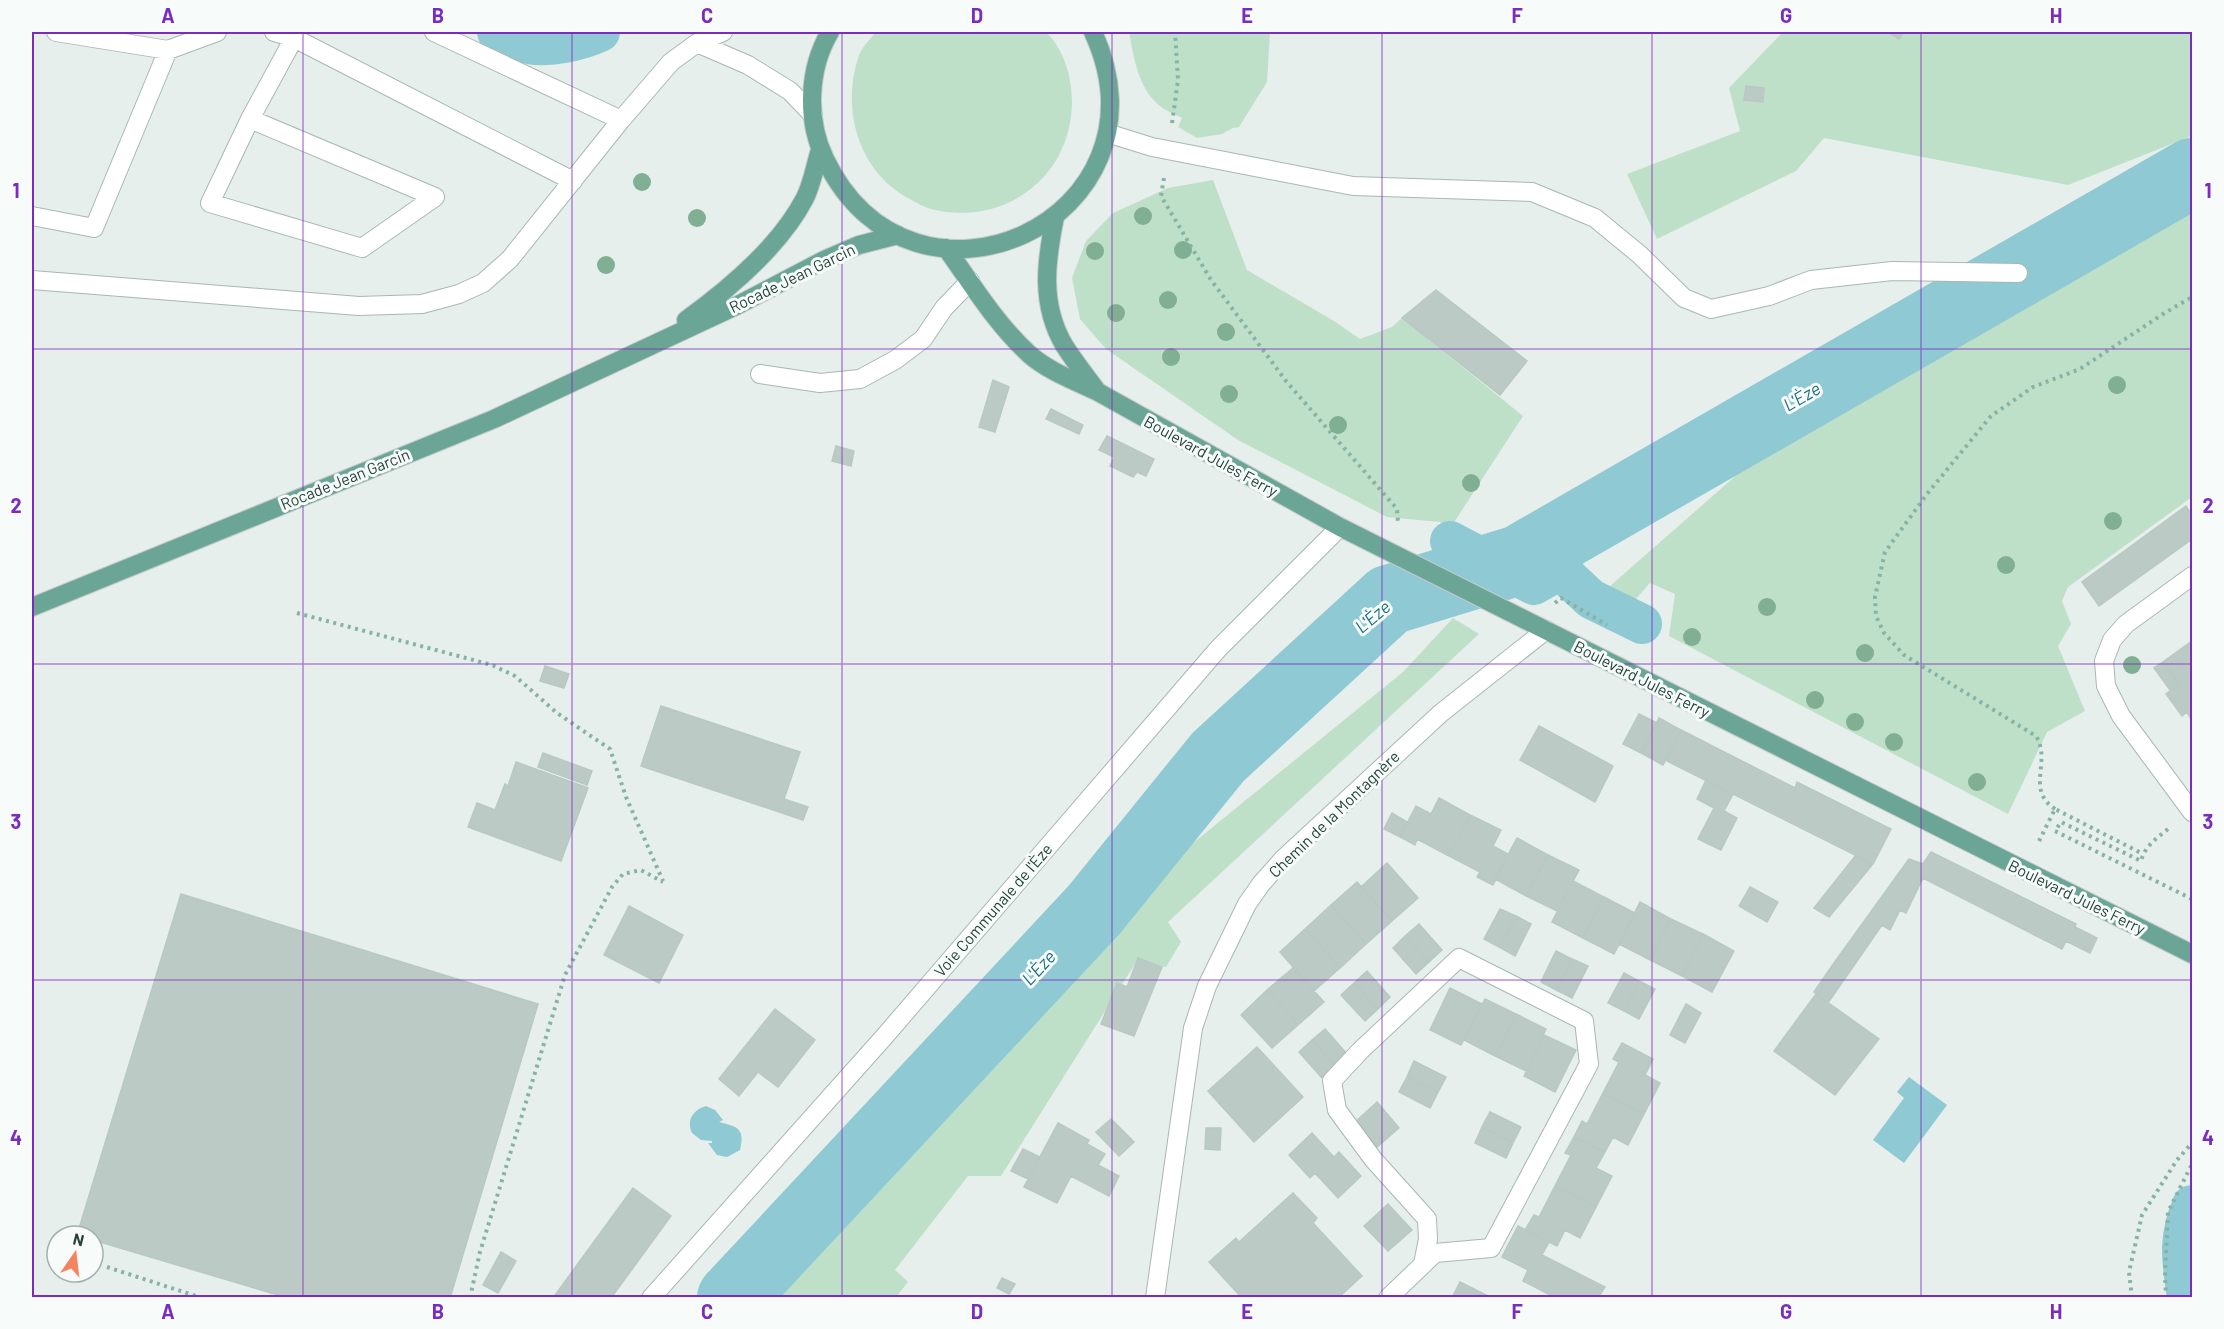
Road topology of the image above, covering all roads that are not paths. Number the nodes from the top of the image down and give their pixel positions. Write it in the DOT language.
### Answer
graph roads {
  1 [pos="56,32"];
  2 [pos="218,32"];
  3 [pos="274,32"];
  4 [pos="435,32"];
  5 [pos="723,32"];
  6 [pos="830,32"];
  7 [pos="1093,32"];
  8 [pos="294,38"];
  9 [pos="698,43"];
  10 [pos="168,50"];
  11 [pos="813,115"];
  12 [pos="250,119"];
  13 [pos="621,120"];
  14 [pos="1107,133"];
  15 [pos="820,150"];
  16 [pos="573,181"];
  17 [pos="32,216"];
  18 [pos="1055,217"];
  19 [pos="897,235"];
  20 [pos="946,248"];
  21 [pos="2018,273"];
  22 [pos="32,280"];
  23 [pos="970,281"];
  24 [pos="656,342"];
  25 [pos="760,374"];
  26 [pos="1098,392"];
  27 [pos="1340,527"];
  28 [pos="2193,576"];
  29 [pos="32,607"];
  30 [pos="1546,630"];
  31 [pos="2192,812"];
  32 [pos="2193,954"];
  33 [pos="1429,1258"];
  34 [pos="651,1298"];
  35 [pos="1155,1298"];
  36 [pos="1388,1298"];
  1 -- 10 [label="street"];
  2 -- 10 [label="street"];
  3 -- 8 [label="street"];
  4 -- 13 [label="street"];
  5 -- 9 [label="street"];
  6 -- 11 [label="main road"];
  7 -- 14 [label="main road"];
  8 -- 12 [label="street"];
  8 -- 16 [label="street"];
  9 -- 11 [label="street"];
  9 -- 13 [label="street"];
  10 -- 17 [label="street"];
  11 -- 15 [label="main road"];
  12 -- 12 [label="street"];
  13 -- 16 [label="street"];
  14 -- 18 [label="main road"];
  14 -- 21 [label="street"];
  15 -- 19 [label="main road"];
  15 -- 24 [label="main road, Rocade Jean Garcin"];
  16 -- 22 [label="street"];
  18 -- 20 [label="main road"];
  18 -- 26 [label="main road, Boulevard Jules Ferry"];
  19 -- 20 [label="main road"];
  19 -- 24 [label="main road, Rocade Jean Garcin"];
  20 -- 23 [label="main road, Boulevard Jules Ferry"];
  23 -- 25 [label="street"];
  23 -- 26 [label="main road, Boulevard Jules Ferry"];
  24 -- 29 [label="main road, Rocade Jean Garcin"];
  26 -- 27 [label="main road, Boulevard Jules Ferry"];
  27 -- 30 [label="main road, Boulevard Jules Ferry"];
  27 -- 34 [label="street, Voie Communale de l'Èze"];
  28 -- 31 [label="street"];
  30 -- 32 [label="main road, Boulevard Jules Ferry"];
  30 -- 35 [label="street, Chemin de la Montagnère"];
  33 -- 33 [label="street"];
  33 -- 36 [label="street"];
}
